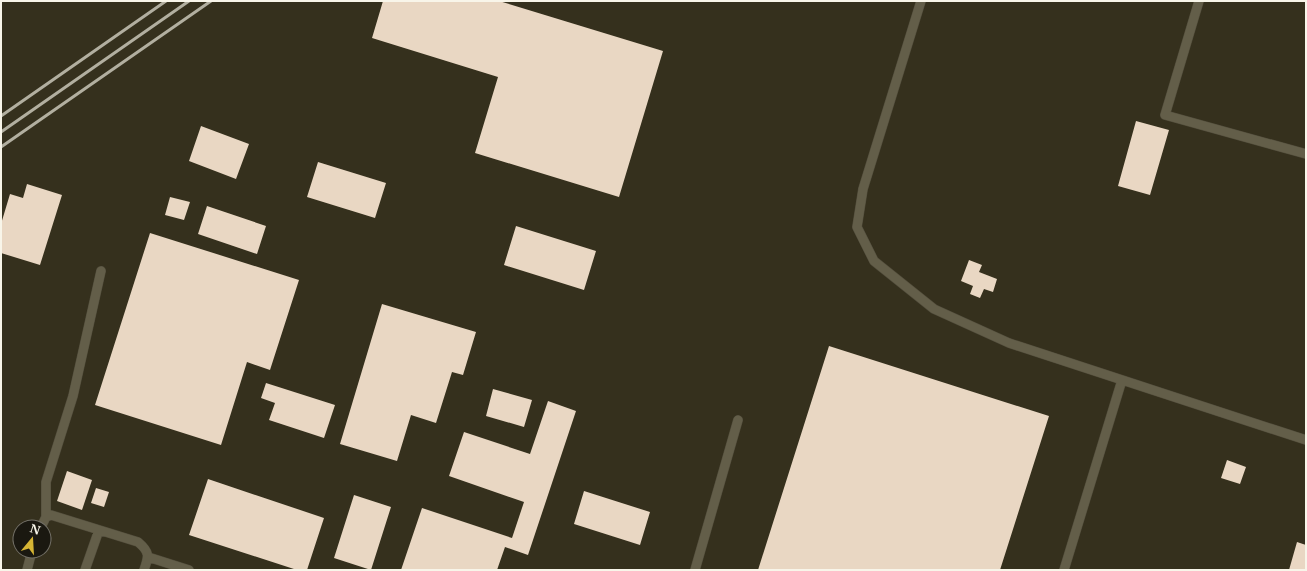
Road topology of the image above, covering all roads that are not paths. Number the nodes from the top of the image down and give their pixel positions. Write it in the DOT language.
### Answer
graph roads {
  1 [pos="920,1"];
  2 [pos="1199,1"];
  3 [pos="1306,154"];
  4 [pos="101,271"];
  5 [pos="1122,380"];
  6 [pos="738,420"];
  7 [pos="1306,440"];
  8 [pos="46,517"];
  9 [pos="99,530"];
  10 [pos="148,557"];
  11 [pos="30,559"];
  12 [pos="27,570"];
  13 [pos="85,570"];
  14 [pos="144,570"];
  15 [pos="189,570"];
  16 [pos="695,570"];
  17 [pos="1064,570"];
  1 -- 5 [label="lane"];
  2 -- 3 [label="lane"];
  4 -- 8 [label="lane"];
  5 -- 7 [label="lane"];
  5 -- 17 [label="lane"];
  6 -- 16 [label="lane"];
  8 -- 9 [label="lane"];
  9 -- 10 [label="lane"];
  9 -- 13 [label="lane"];
  10 -- 14 [label="lane"];
  10 -- 15 [label="lane"];
  11 -- 12 [label="lane"];
}
